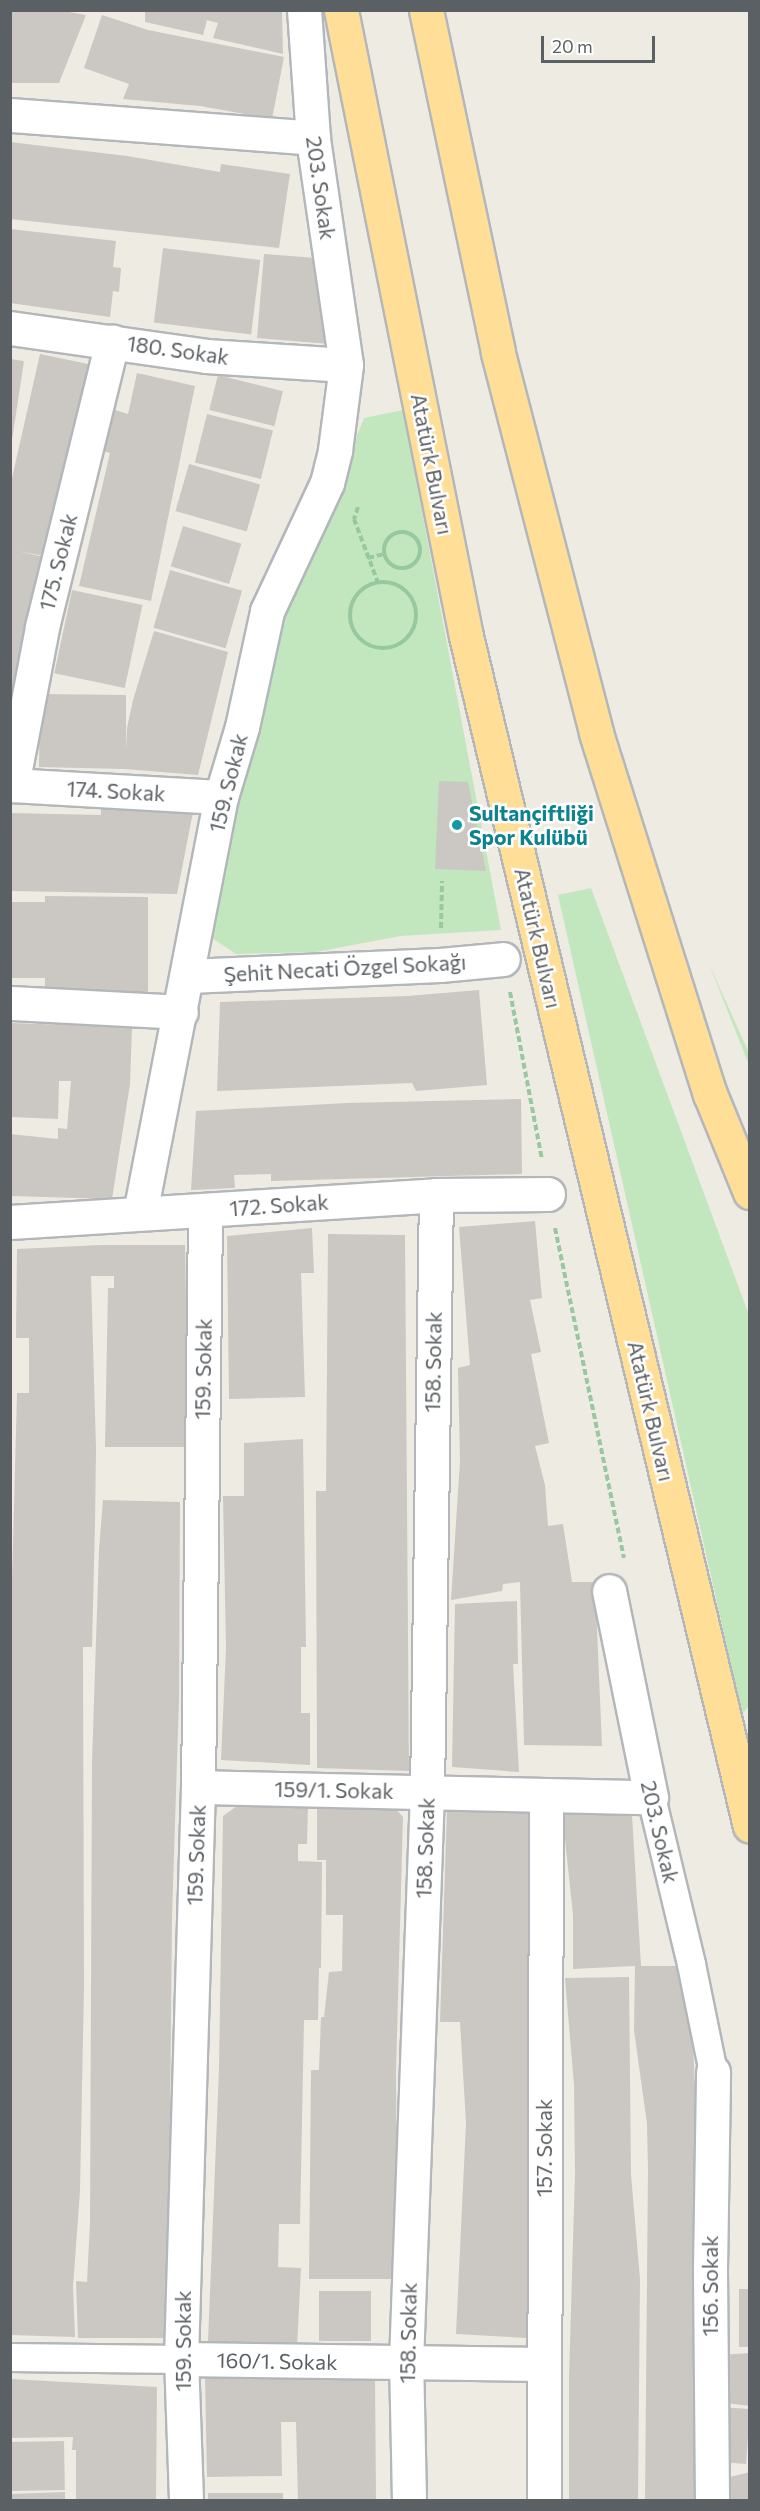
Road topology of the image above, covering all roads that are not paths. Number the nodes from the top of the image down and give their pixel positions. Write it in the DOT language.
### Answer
graph roads {
  1 [pos="304,10"];
  2 [pos="341,10"];
  3 [pos="426,10"];
  4 [pos="10,115"];
  5 [pos="313,138"];
  6 [pos="10,328"];
  7 [pos="112,340"];
  8 [pos="346,364"];
  9 [pos="11,785"];
  10 [pos="221,797"];
  11 [pos="503,959"];
  12 [pos="188,976"];
  13 [pos="10,1003"];
  14 [pos="181,1012"];
  15 [pos="750,1192"];
  16 [pos="548,1194"];
  17 [pos="436,1195"];
  18 [pos="205,1210"];
  19 [pos="140,1213"];
  20 [pos="10,1222"];
  21 [pos="617,1577"];
  22 [pos="198,1787"];
  23 [pos="428,1792"];
  24 [pos="546,1795"];
  25 [pos="651,1797"];
  26 [pos="750,1826"];
  27 [pos="713,2072"];
  28 [pos="10,2357"];
  29 [pos="181,2359"];
  30 [pos="405,2362"];
  31 [pos="543,2364"];
  32 [pos="186,2500"];
  33 [pos="409,2500"];
  34 [pos="544,2500"];
  35 [pos="712,2500"];
  1 -- 5 [label="street, 203. Sokak"];
  2 -- 26 [label="highway, Atatürk Bulvarı"];
  3 -- 15 [label="highway"];
  4 -- 5 [label="street"];
  5 -- 8 [label="street, 203. Sokak"];
  6 -- 7 [label="street, 180. Sokak"];
  7 -- 8 [label="street, 180. Sokak"];
  7 -- 9 [label="street, 175. Sokak"];
  8 -- 10 [label="street, 159. Sokak"];
  9 -- 10 [label="street, 174. Sokak"];
  10 -- 12 [label="street, 159. Sokak"];
  11 -- 12 [label="street, Şehit Necati Özgel Sokağı"];
  12 -- 14 [label="street, 159. Sokak"];
  13 -- 14 [label="street"];
  14 -- 19 [label="street, 159. Sokak"];
  16 -- 17 [label="street, 172. Sokak"];
  17 -- 18 [label="street, 172. Sokak"];
  17 -- 23 [label="street, 158. Sokak"];
  18 -- 19 [label="street, 172. Sokak"];
  18 -- 22 [label="street, 159. Sokak"];
  19 -- 20 [label="street, 172. Sokak"];
  21 -- 25 [label="street, 203. Sokak"];
  22 -- 23 [label="street, 159/1. Sokak"];
  22 -- 29 [label="street, 159. Sokak"];
  23 -- 24 [label="street, 159/1. Sokak"];
  23 -- 30 [label="street, 158. Sokak"];
  24 -- 25 [label="street, 159/1. Sokak"];
  24 -- 31 [label="street, 157. Sokak"];
  25 -- 27 [label="street, 203. Sokak"];
  27 -- 35 [label="street, 156. Sokak"];
  28 -- 29 [label="street, 160/1. Sokak"];
  29 -- 30 [label="street, 160/1. Sokak"];
  29 -- 32 [label="street, 159. Sokak"];
  30 -- 31 [label="street, 160/1. Sokak"];
  30 -- 33 [label="street, 158. Sokak"];
  31 -- 34 [label="street, 157. Sokak"];
}
